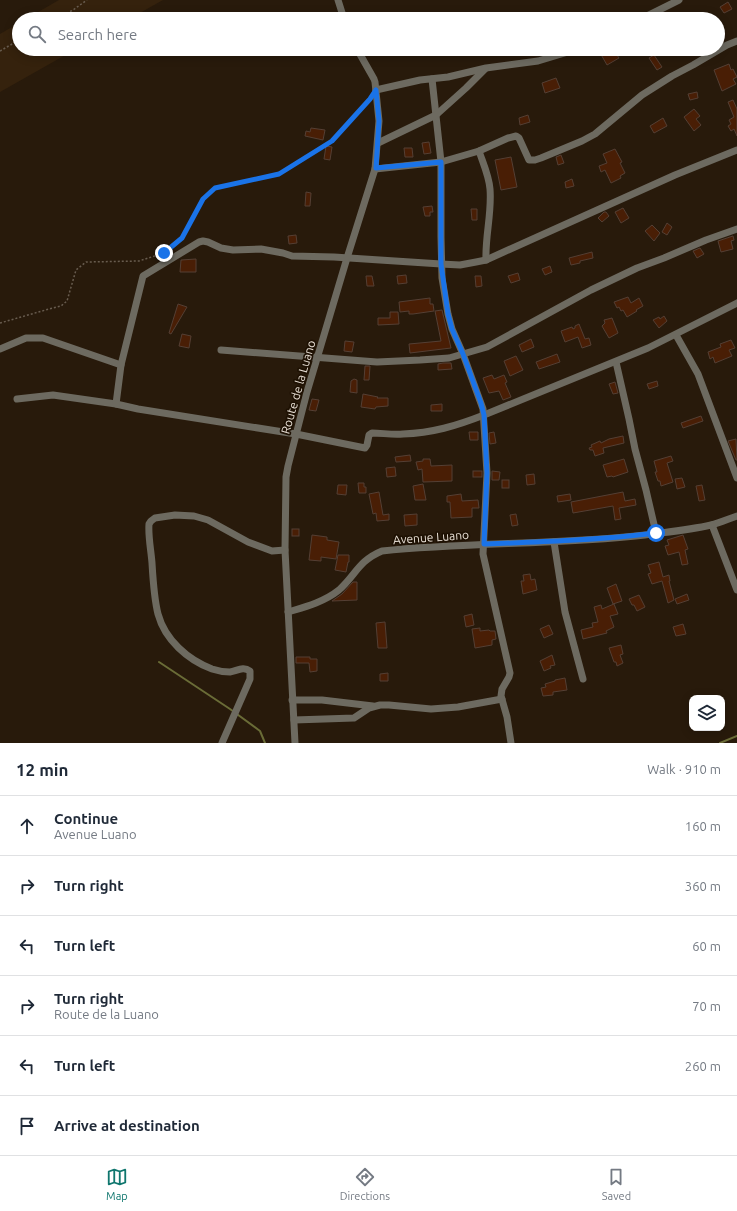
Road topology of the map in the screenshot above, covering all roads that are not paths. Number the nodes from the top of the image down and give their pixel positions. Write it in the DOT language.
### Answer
graph roads {
  1 [pos="338,0"];
  2 [pos="679,0"];
  3 [pos="342,12"];
  4 [pos="655,12"];
  5 [pos="737,40"];
  6 [pos="725,46"];
  7 [pos="361,56"];
  8 [pos="555,56"];
  9 [pos="708,56"];
  10 [pos="486,68"];
  11 [pos="432,80"];
  12 [pos="376,90"];
  13 [pos="436,116"];
  14 [pos="378,143"];
  15 [pos="479,150"];
  16 [pos="737,150"];
  17 [pos="441,162"];
  18 [pos="376,168"];
  19 [pos="737,229"];
  20 [pos="347,258"];
  21 [pos="486,260"];
  22 [pos="441,264"];
  23 [pos="737,303"];
  24 [pos="676,335"];
  25 [pos="0,349"];
  26 [pos="221,350"];
  27 [pos="463,354"];
  28 [pos="317,357"];
  29 [pos="616,362"];
  30 [pos="121,364"];
  31 [pos="17,399"];
  32 [pos="116,404"];
  33 [pos="484,415"];
  34 [pos="296,434"];
  35 [pos="737,478"];
  36 [pos="737,516"];
  37 [pos="712,525"];
  38 [pos="656,533"];
  39 [pos="554,542"];
  40 [pos="484,544"];
  41 [pos="285,550"];
  42 [pos="737,590"];
  43 [pos="288,612"];
  44 [pos="582,679"];
  45 [pos="502,699"];
  46 [pos="292,700"];
  47 [pos="374,706"];
  48 [pos="294,720"];
  49 [pos="222,743"];
  50 [pos="295,743"];
  51 [pos="511,743"];
  1 -- 3 [label="street"];
  2 -- 4 [label="street"];
  5 -- 6 [label="street"];
  7 -- 12 [label="street, Route de la Luano"];
  8 -- 10 [label="street"];
  9 -- 15 [label="street"];
  10 -- 11 [label="street"];
  10 -- 13 [label="street"];
  11 -- 12 [label="street"];
  11 -- 13 [label="street"];
  12 -- 14 [label="street, Route de la Luano"];
  13 -- 14 [label="street"];
  13 -- 17 [label="street"];
  14 -- 18 [label="street, Route de la Luano"];
  15 -- 17 [label="street"];
  15 -- 21 [label="street"];
  16 -- 21 [label="street"];
  17 -- 18 [label="street"];
  17 -- 22 [label="street"];
  18 -- 20 [label="street, Route de la Luano"];
  19 -- 27 [label="street"];
  20 -- 22 [label="street"];
  20 -- 28 [label="street, Route de la Luano"];
  20 -- 30 [label="street"];
  21 -- 22 [label="street"];
  22 -- 27 [label="street"];
  23 -- 24 [label="street"];
  24 -- 29 [label="street"];
  24 -- 35 [label="street"];
  25 -- 30 [label="street"];
  26 -- 28 [label="street"];
  27 -- 28 [label="street"];
  27 -- 33 [label="street"];
  28 -- 34 [label="street, Route de la Luano"];
  29 -- 33 [label="street"];
  29 -- 38 [label="street"];
  30 -- 32 [label="street"];
  31 -- 32 [label="street"];
  32 -- 34 [label="street"];
  33 -- 34 [label="street"];
  33 -- 40 [label="street"];
  34 -- 41 [label="street, Route de la Luano"];
  36 -- 37 [label="street, Avenue Luano"];
  37 -- 38 [label="street, Avenue Luano"];
  37 -- 42 [label="street"];
  38 -- 39 [label="street, Avenue Luano"];
  39 -- 40 [label="street, Avenue Luano"];
  39 -- 44 [label="street"];
  40 -- 43 [label="street, Avenue Luano"];
  40 -- 45 [label="street"];
  41 -- 43 [label="street, Route de la Luano"];
  41 -- 49 [label="street"];
  43 -- 46 [label="street, Route de la Luano"];
  45 -- 47 [label="street"];
  45 -- 51 [label="street"];
  46 -- 47 [label="street"];
  46 -- 48 [label="street, Route de la Luano"];
  47 -- 48 [label="street"];
  48 -- 50 [label="street, Route de la Luano"];
}
